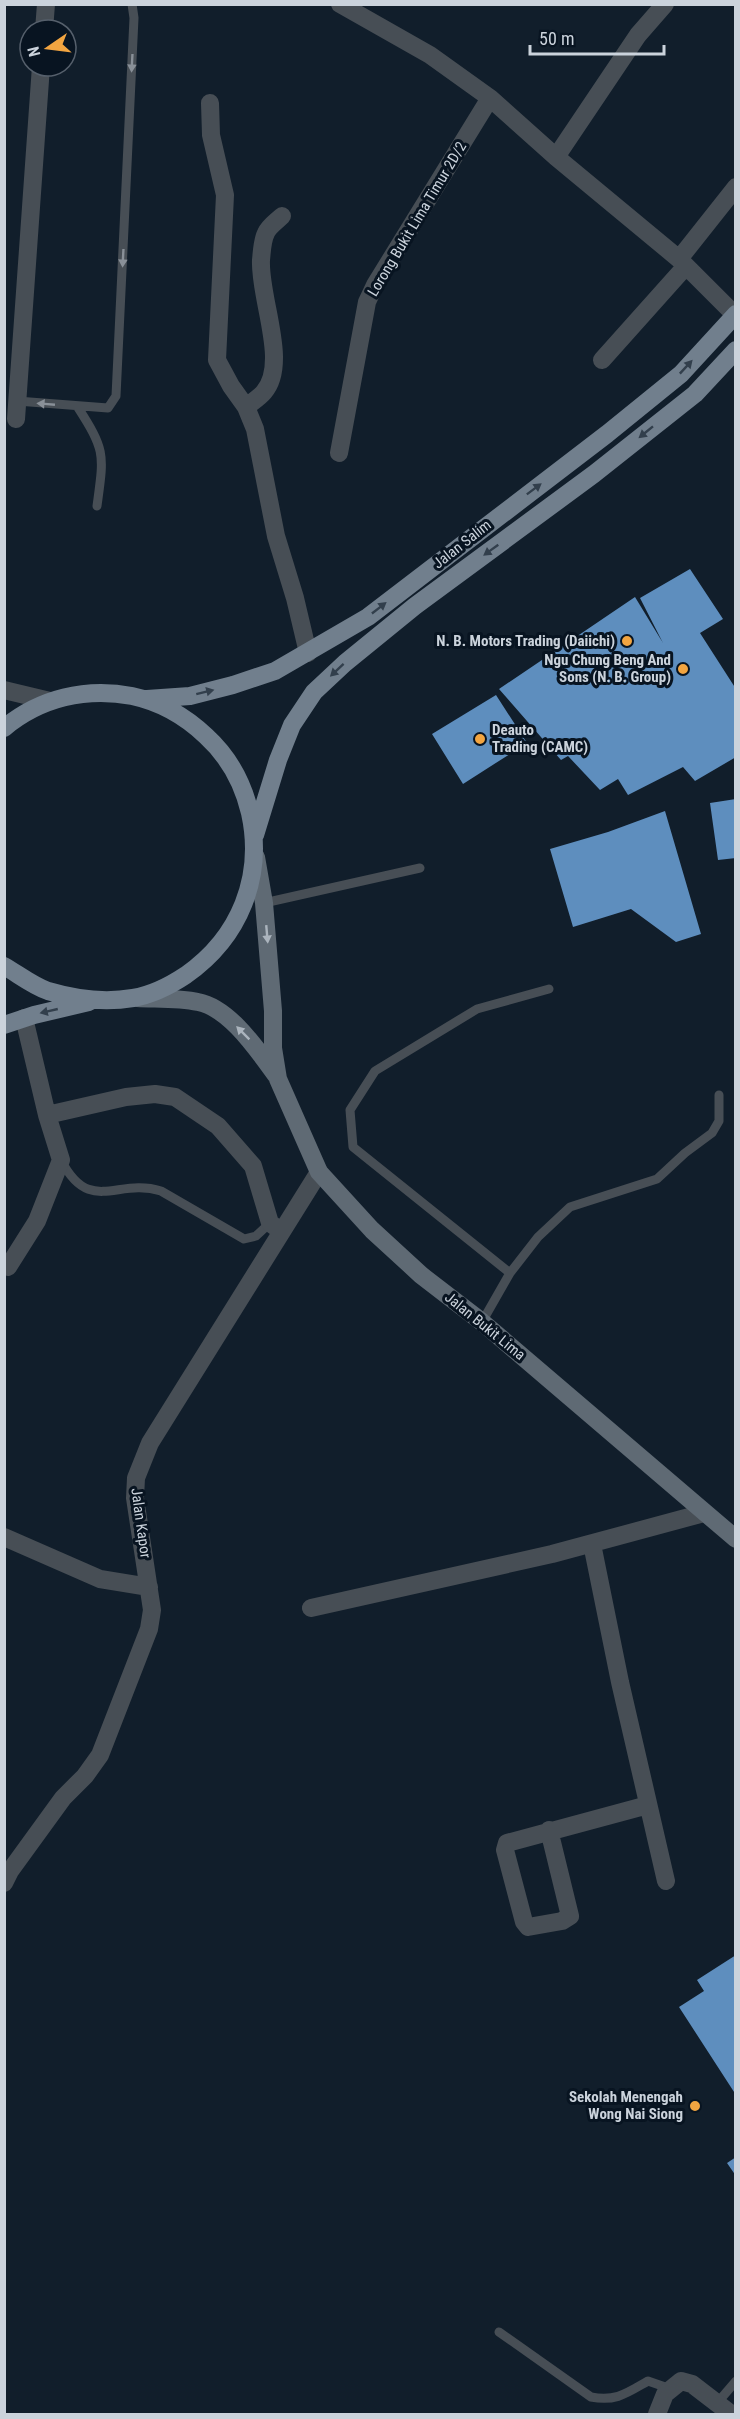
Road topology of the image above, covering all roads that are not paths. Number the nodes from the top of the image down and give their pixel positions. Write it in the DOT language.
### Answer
graph roads {
  1 [pos="132,4"];
  2 [pos="340,4"];
  3 [pos="666,4"];
  4 [pos="358,9"];
  5 [pos="40,78"];
  6 [pos="490,98"];
  7 [pos="210,103"];
  8 [pos="556,158"];
  9 [pos="735,187"];
  10 [pos="282,216"];
  11 [pos="682,262"];
  12 [pos="735,314"];
  13 [pos="735,350"];
  14 [pos="602,360"];
  15 [pos="12,374"];
  16 [pos="77,406"];
  17 [pos="246,408"];
  18 [pos="16,410"];
  19 [pos="339,453"];
  20 [pos="97,506"];
  21 [pos="308,653"];
  22 [pos="4,690"];
  23 [pos="147,699"];
  24 [pos="50,701"];
  25 [pos="4,728"];
  26 [pos="255,835"];
  27 [pos="255,855"];
  28 [pos="420,868"];
  29 [pos="264,903"];
  30 [pos="4,966"];
  31 [pos="549,989"];
  32 [pos="134,998"];
  33 [pos="94,1001"];
  34 [pos="24,1018"];
  35 [pos="4,1024"];
  36 [pos="278,1079"];
  37 [pos="719,1095"];
  38 [pos="47,1115"];
  39 [pos="61,1160"];
  40 [pos="320,1172"];
  41 [pos="276,1227"];
  42 [pos="8,1267"];
  43 [pos="510,1273"];
  44 [pos="482,1322"];
  45 [pos="704,1513"];
  46 [pos="4,1537"];
  47 [pos="735,1539"];
  48 [pos="592,1544"];
  49 [pos="149,1587"];
  50 [pos="311,1608"];
  51 [pos="648,1805"];
  52 [pos="549,1830"];
  53 [pos="666,1881"];
  54 [pos="4,1883"];
  55 [pos="499,2332"];
  56 [pos="735,2381"];
  57 [pos="676,2385"];
  58 [pos="718,2402"];
  59 [pos="657,2415"];
  60 [pos="731,2415"];
  1 -- 16 [label="lane, one-way"];
  2 -- 4 [label="street"];
  3 -- 8 [label="street"];
  4 -- 6 [label="street"];
  5 -- 15 [label="street"];
  6 -- 8 [label="street"];
  6 -- 19 [label="street, Lorong Bukit Lima Timur 2D/2"];
  7 -- 17 [label="street"];
  8 -- 11 [label="street"];
  9 -- 11 [label="street"];
  10 -- 17 [label="street"];
  11 -- 12 [label="street"];
  11 -- 14 [label="street"];
  21 -- 12 [label="main road, Jalan Salim, one-way"];
  13 -- 26 [label="main road, Jalan Salim, one-way"];
  15 -- 18 [label="street"];
  16 -- 18 [label="lane, one-way"];
  16 -- 20 [label="lane"];
  17 -- 21 [label="street"];
  23 -- 21 [label="main road, Jalan Salim, one-way"];
  22 -- 24 [label="street"];
  23 -- 24 [label="main road"];
  23 -- 26 [label="main road"];
  24 -- 25 [label="main road"];
  26 -- 27 [label="main road"];
  27 -- 29 [label="main road"];
  27 -- 32 [label="main road"];
  28 -- 29 [label="lane"];
  29 -- 36 [label="main road, one-way"];
  30 -- 33 [label="main road"];
  31 -- 43 [label="lane"];
  32 -- 33 [label="main road"];
  36 -- 32 [label="main road, one-way"];
  33 -- 34 [label="main road, one-way"];
  34 -- 35 [label="main road"];
  34 -- 38 [label="street"];
  36 -- 40 [label="main road, Jalan Bukit Lima"];
  37 -- 43 [label="lane"];
  38 -- 39 [label="street"];
  38 -- 41 [label="street"];
  39 -- 41 [label="lane"];
  39 -- 42 [label="street"];
  40 -- 41 [label="street, Jalan Kapor"];
  40 -- 44 [label="main road, Jalan Bukit Lima"];
  41 -- 49 [label="street, Jalan Kapor"];
  43 -- 44 [label="lane"];
  44 -- 45 [label="main road, Jalan Bukit Lima"];
  45 -- 47 [label="main road, Jalan Bukit Lima"];
  45 -- 48 [label="street"];
  46 -- 49 [label="street"];
  48 -- 50 [label="street"];
  48 -- 51 [label="street"];
  49 -- 54 [label="street, Jalan Kapor"];
  51 -- 52 [label="street"];
  51 -- 53 [label="street"];
  52 -- 52 [label="street"];
  55 -- 57 [label="lane"];
  56 -- 58 [label="lane"];
  57 -- 58 [label="street"];
  57 -- 59 [label="street"];
  58 -- 60 [label="street"];
}
